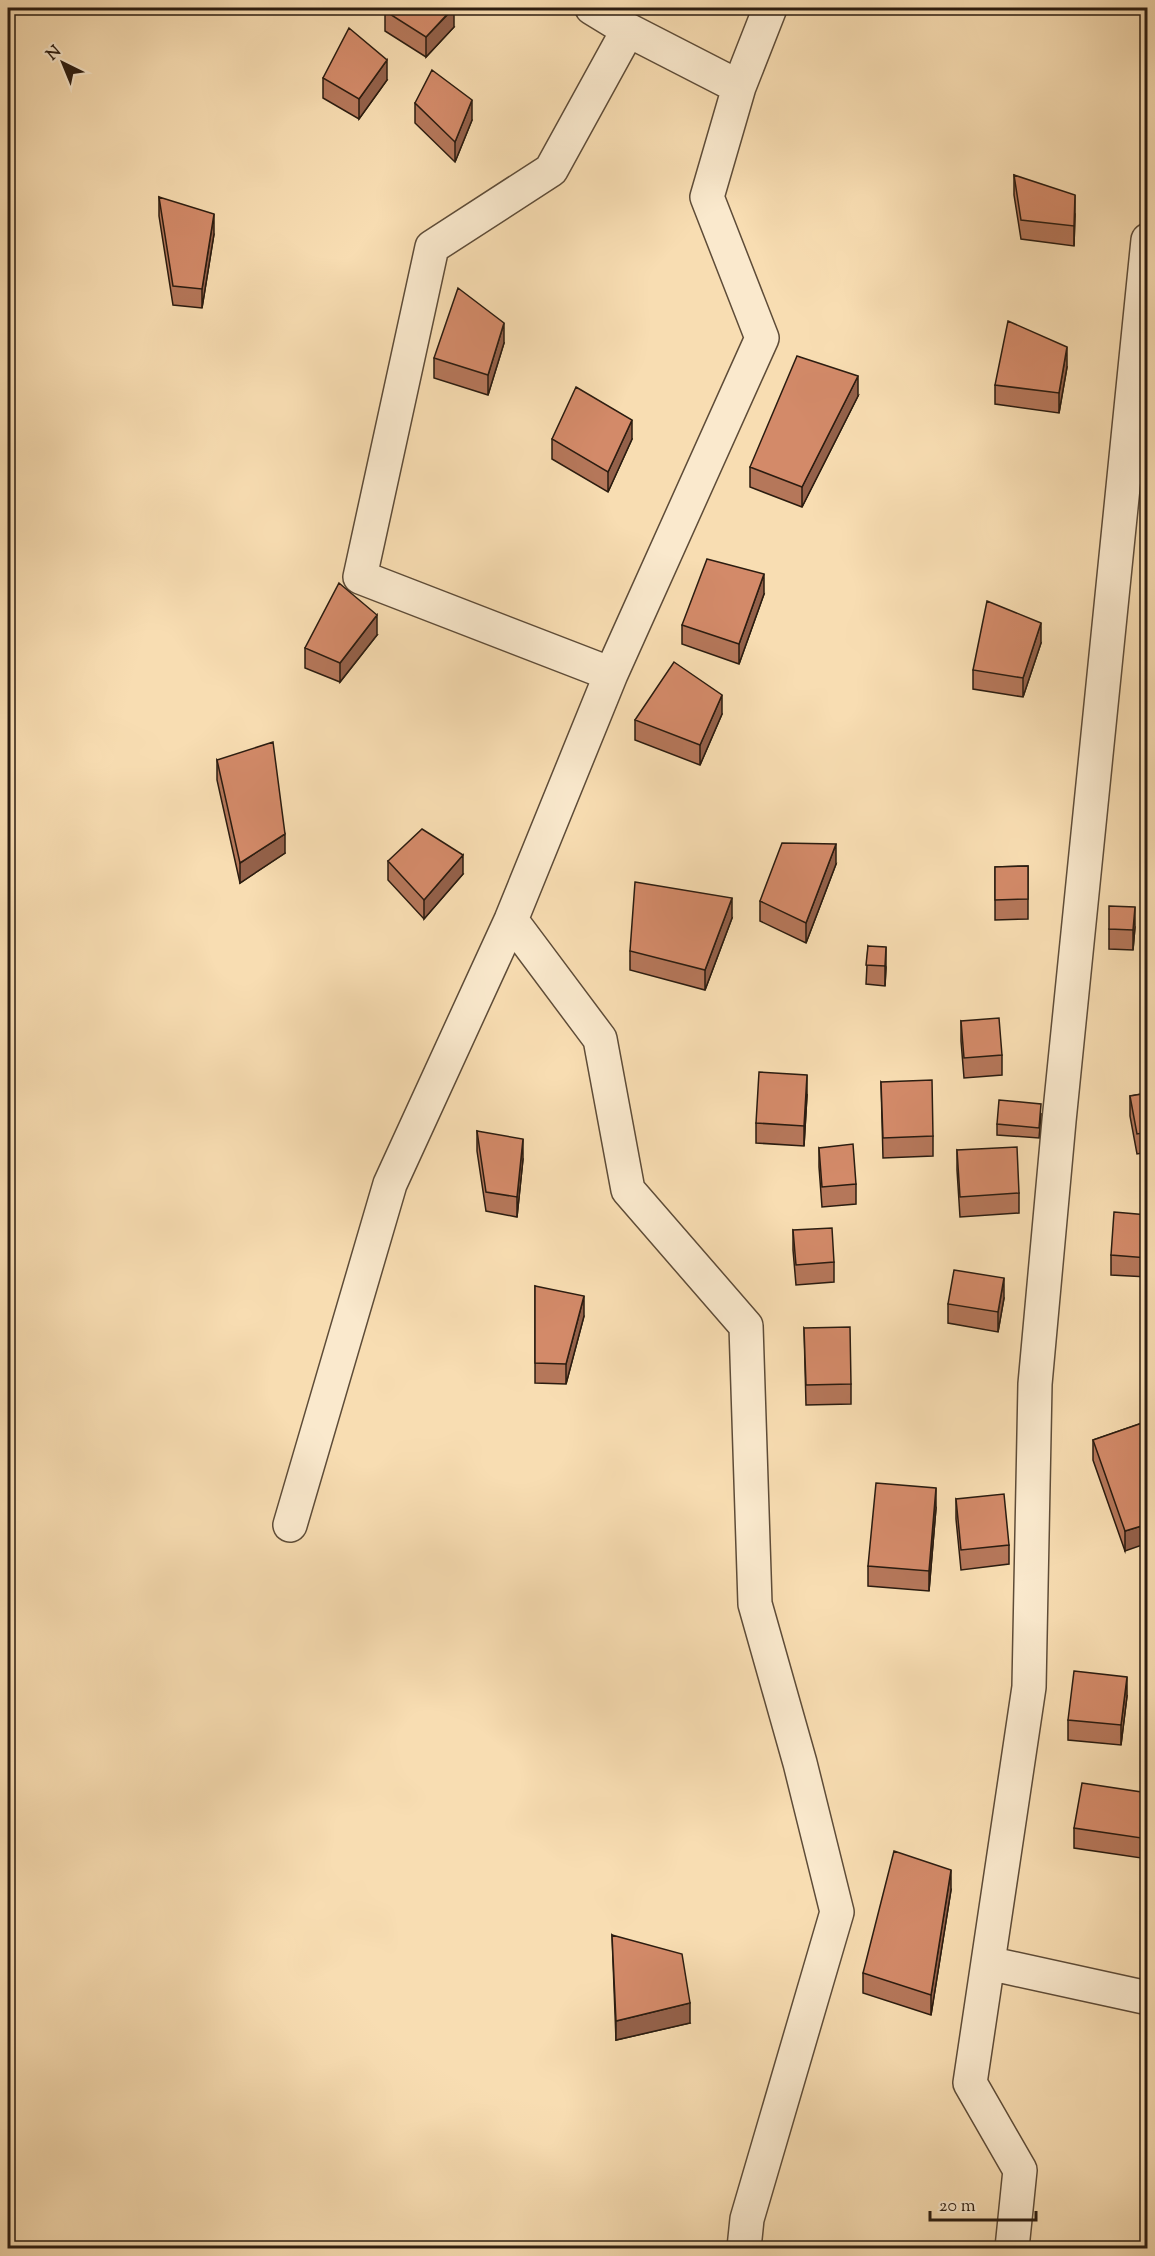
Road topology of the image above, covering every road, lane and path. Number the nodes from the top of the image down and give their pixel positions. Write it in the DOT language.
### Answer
graph roads {
  1 [pos="591,8"];
  2 [pos="770,8"];
  3 [pos="628,30"];
  4 [pos="739,87"];
  5 [pos="1148,240"];
  6 [pos="1140,396"];
  7 [pos="611,674"];
  8 [pos="511,920"];
  9 [pos="290,1525"];
  10 [pos="988,1963"];
  11 [pos="1148,1998"];
  12 [pos="744,2248"];
  13 [pos="1012,2248"];
  1 -- 3 [label="street"];
  2 -- 4 [label="street"];
  3 -- 4 [label="street"];
  3 -- 7 [label="street"];
  4 -- 7 [label="street"];
  5 -- 6 [label="street"];
  6 -- 10 [label="street"];
  7 -- 8 [label="street"];
  8 -- 9 [label="street"];
  8 -- 12 [label="street"];
  10 -- 11 [label="street"];
  10 -- 13 [label="street"];
}
